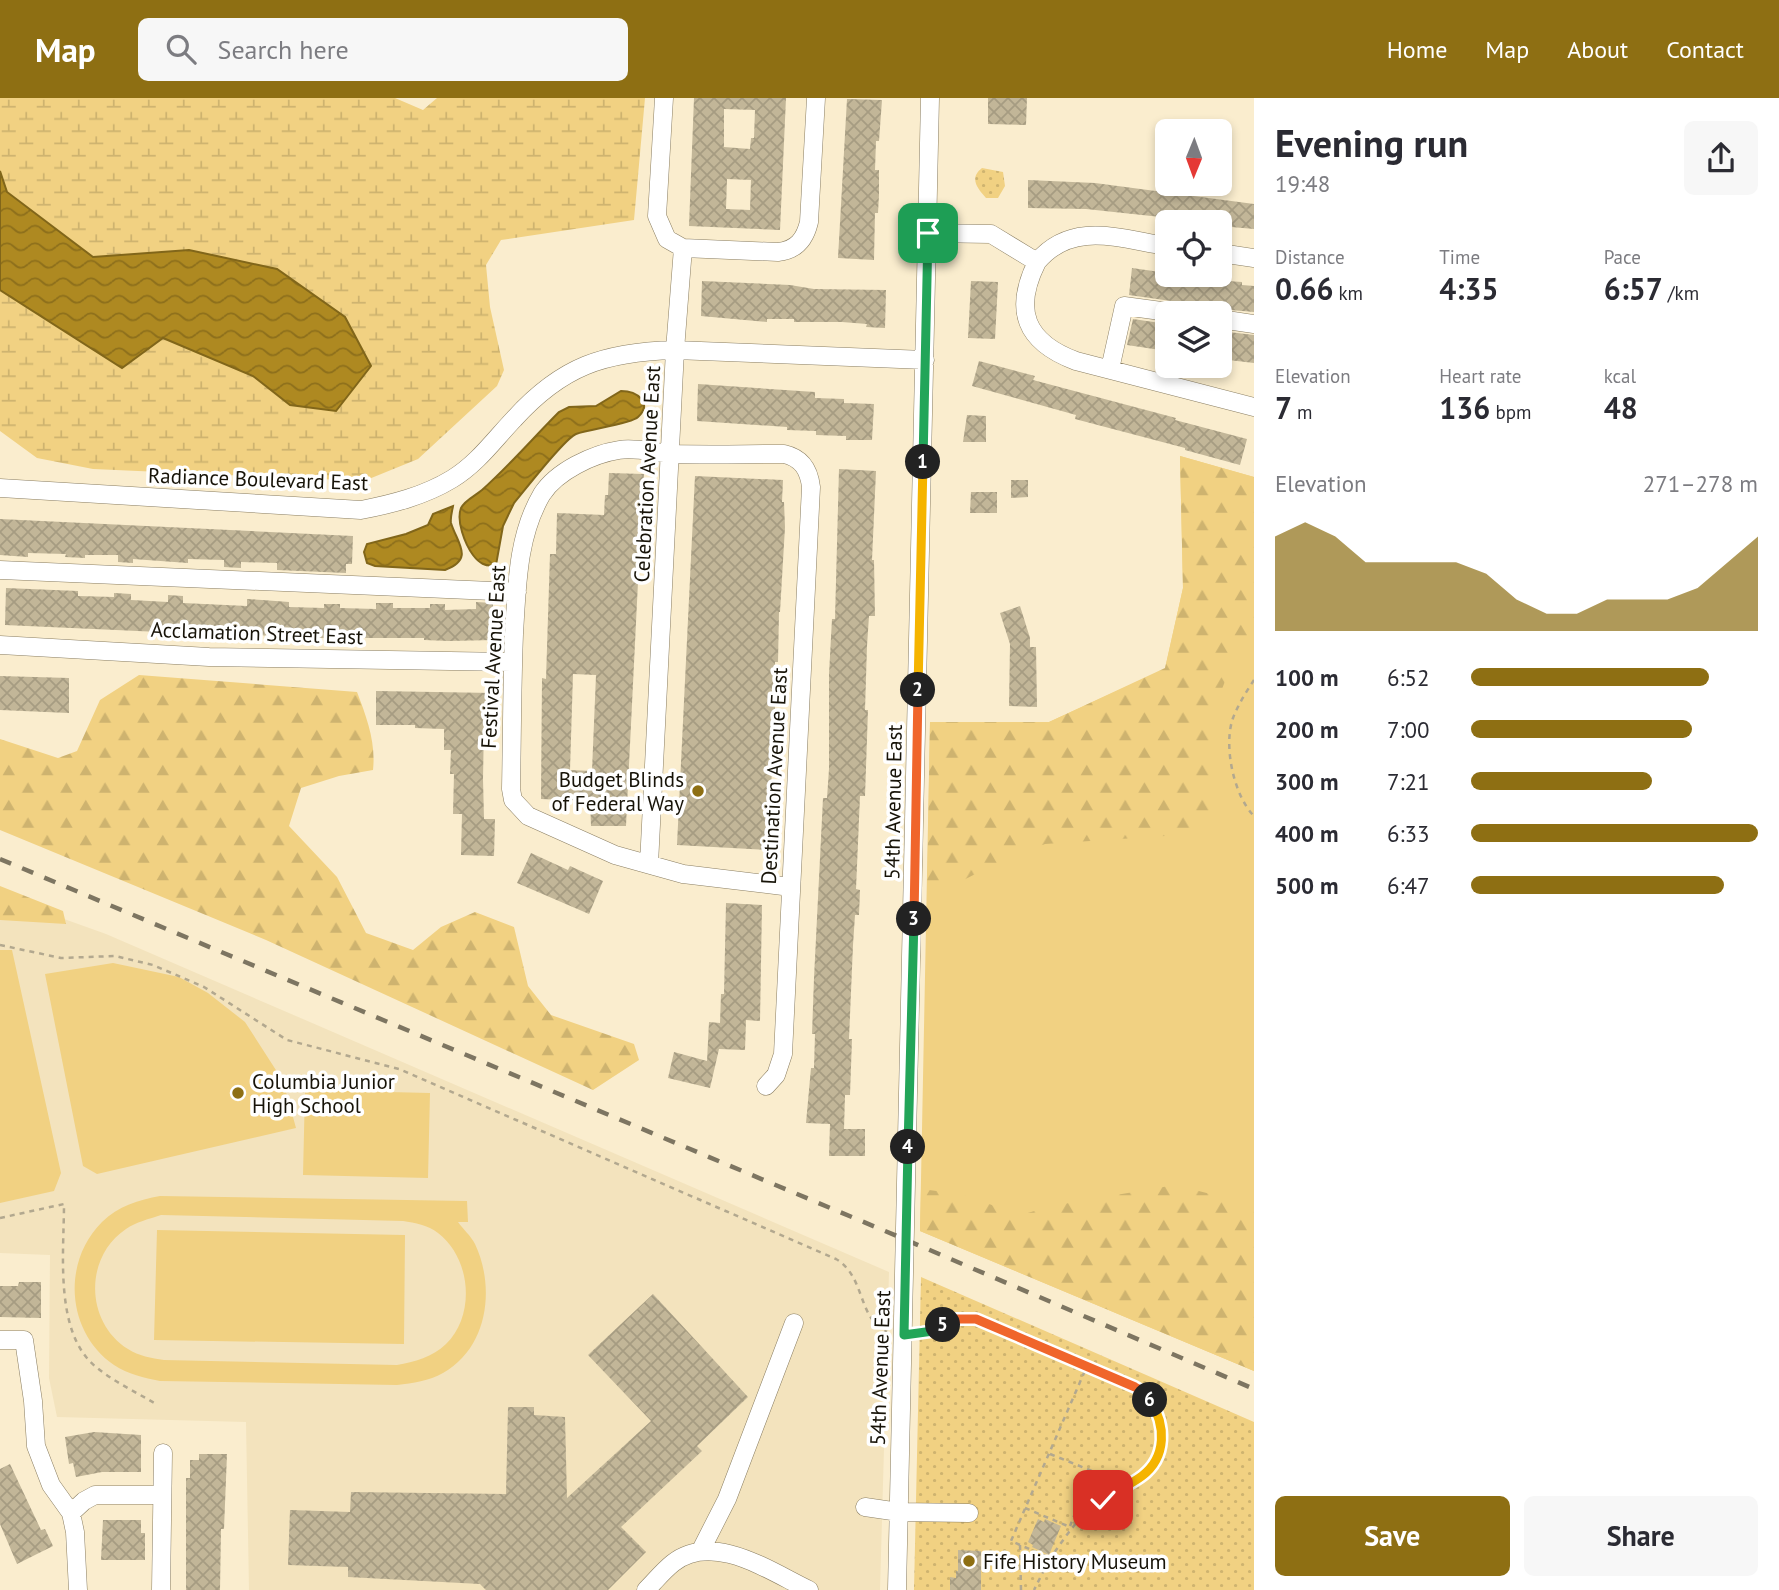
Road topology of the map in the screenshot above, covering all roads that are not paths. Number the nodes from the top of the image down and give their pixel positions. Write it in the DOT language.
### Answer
graph roads {
  1 [pos="664,98"];
  2 [pos="816,98"];
  3 [pos="930,98"];
  4 [pos="928,233"];
  5 [pos="1155,244"];
  6 [pos="683,248"];
  7 [pos="1232,255"];
  8 [pos="1254,258"];
  9 [pos="1037,262"];
  10 [pos="1155,310"];
  11 [pos="1232,321"];
  12 [pos="1254,324"];
  13 [pos="675,350"];
  14 [pos="925,360"];
  15 [pos="1110,369"];
  16 [pos="1254,407"];
  17 [pos="671,454"];
  18 [pos="804,465"];
  19 [pos="0,488"];
  20 [pos="0,570"];
  21 [pos="517,592"];
  22 [pos="0,645"];
  23 [pos="513,662"];
  24 [pos="649,864"];
  25 [pos="791,887"];
  26 [pos="766,1086"];
  27 [pos="794,1323"];
  28 [pos="0,1340"];
  29 [pos="163,1453"];
  30 [pos="162,1495"];
  31 [pos="865,1507"];
  32 [pos="899,1512"];
  33 [pos="71,1513"];
  34 [pos="969,1513"];
  35 [pos="701,1550"];
  36 [pos="78,1590"];
  37 [pos="161,1590"];
  38 [pos="646,1590"];
  39 [pos="809,1590"];
  40 [pos="897,1590"];
  1 -- 6 [label="street"];
  2 -- 6 [label="street"];
  3 -- 4 [label="street, 54th Avenue East"];
  4 -- 9 [label="street"];
  4 -- 14 [label="street, 54th Avenue East"];
  5 -- 9 [label="street"];
  6 -- 13 [label="street, Celebration Avenue East"];
  7 -- 8 [label="street"];
  9 -- 15 [label="street"];
  10 -- 15 [label="street"];
  11 -- 12 [label="street"];
  13 -- 14 [label="street, Radiance Boulevard East"];
  13 -- 17 [label="street, Celebration Avenue East"];
  13 -- 19 [label="street, Radiance Boulevard East"];
  14 -- 32 [label="street, 54th Avenue East"];
  15 -- 16 [label="street"];
  17 -- 18 [label="street, Festival Avenue East"];
  17 -- 21 [label="street, Festival Avenue East"];
  17 -- 24 [label="street, Celebration Avenue East"];
  18 -- 25 [label="street, Destination Avenue East"];
  20 -- 21 [label="street"];
  21 -- 23 [label="street, Festival Avenue East"];
  22 -- 23 [label="street, Acclamation Street East"];
  23 -- 24 [label="street, Festival Avenue East"];
  24 -- 25 [label="street"];
  25 -- 26 [label="street, Destination Avenue East"];
  27 -- 35 [label="street"];
  28 -- 33 [label="street"];
  29 -- 30 [label="street"];
  30 -- 33 [label="street"];
  30 -- 37 [label="street"];
  31 -- 32 [label="street"];
  32 -- 34 [label="street"];
  32 -- 40 [label="street, 54th Avenue East"];
  33 -- 36 [label="street"];
  35 -- 38 [label="street"];
  35 -- 39 [label="street"];
}
